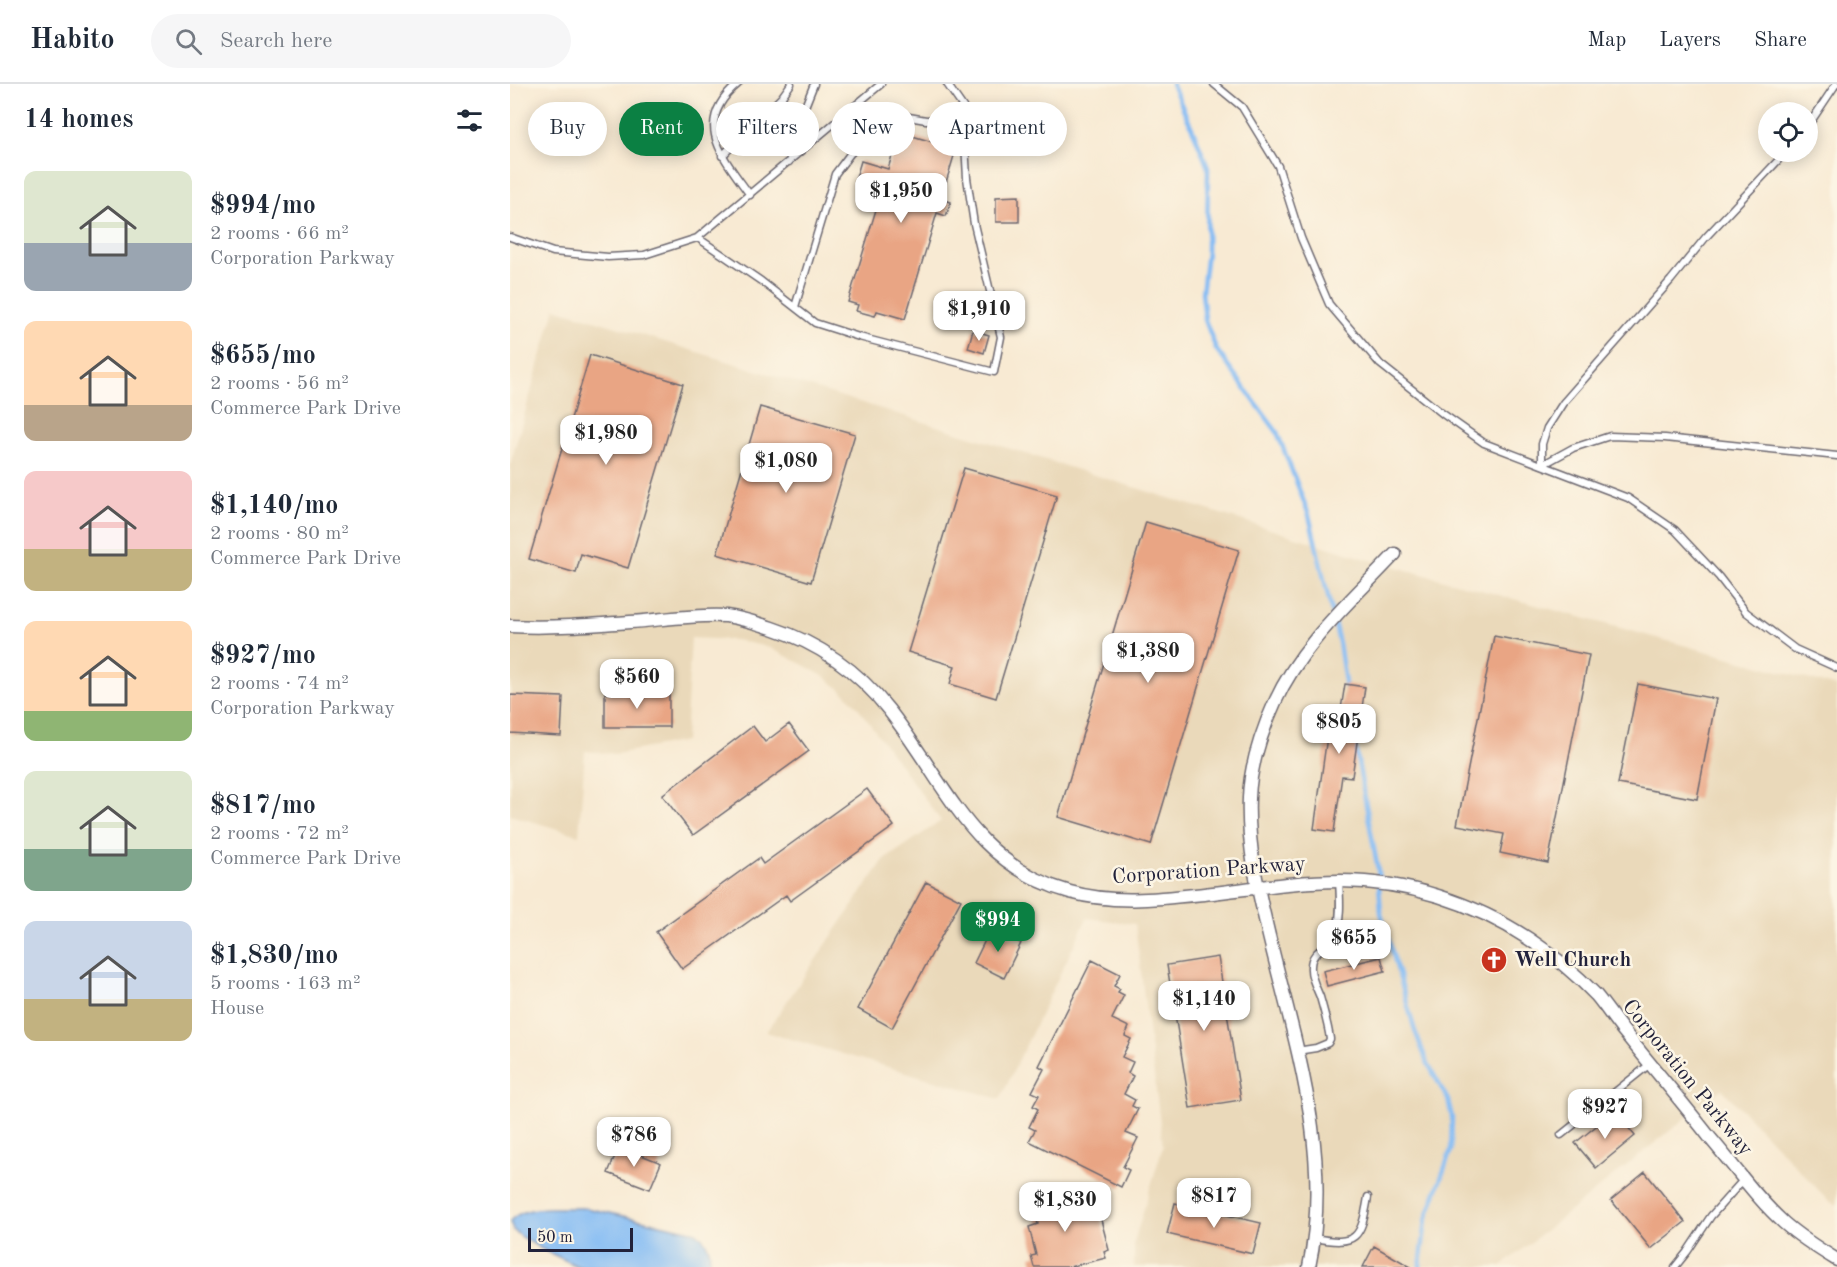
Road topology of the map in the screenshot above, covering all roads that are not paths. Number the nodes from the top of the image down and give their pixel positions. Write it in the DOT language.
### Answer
graph roads {
  1 [pos="738,84"];
  2 [pos="791,84"];
  3 [pos="814,84"];
  4 [pos="881,84"];
  5 [pos="947,84"];
  6 [pos="1214,84"];
  7 [pos="1836,84"];
  8 [pos="781,98"];
  9 [pos="722,102"];
  10 [pos="777,102"];
  11 [pos="785,102"];
  12 [pos="807,102"];
  13 [pos="960,102"];
  14 [pos="1818,111"];
  15 [pos="716,117"];
  16 [pos="927,120"];
  17 [pos="716,139"];
  18 [pos="722,156"];
  19 [pos="791,156"];
  20 [pos="966,156"];
  21 [pos="1777,162"];
  22 [pos="789,163"];
  23 [pos="750,195"];
  24 [pos="510,237"];
  25 [pos="698,238"];
  26 [pos="795,307"];
  27 [pos="1837,456"];
  28 [pos="1542,465"];
  29 [pos="1395,554"];
  30 [pos="510,626"];
  31 [pos="1837,668"];
  32 [pos="1339,881"];
  33 [pos="1257,888"];
  34 [pos="1296,1051"];
  35 [pos="1650,1064"];
  36 [pos="1561,1135"];
  37 [pos="1744,1179"];
  38 [pos="1368,1197"];
  39 [pos="1314,1238"];
  40 [pos="1837,1260"];
  41 [pos="1309,1267"];
  42 [pos="1675,1267"];
  1 -- 9 [label="lane"];
  2 -- 8 [label="lane"];
  3 -- 12 [label="lane"];
  4 -- 22 [label="lane"];
  5 -- 13 [label="lane"];
  6 -- 28 [label="lane"];
  7 -- 14 [label="lane"];
  8 -- 10 [label="lane"];
  8 -- 11 [label="lane"];
  15 -- 17 [label="lane"];
  16 -- 26 [label="lane"];
  18 -- 23 [label="lane"];
  19 -- 22 [label="lane"];
  20 -- 26 [label="lane"];
  21 -- 28 [label="lane"];
  22 -- 23 [label="lane"];
  23 -- 25 [label="lane"];
  24 -- 25 [label="lane"];
  25 -- 26 [label="lane"];
  27 -- 28 [label="lane"];
  28 -- 31 [label="lane"];
  29 -- 33 [label="street"];
  30 -- 33 [label="street, Corporation Parkway"];
  32 -- 33 [label="street, Corporation Parkway"];
  32 -- 34 [label="lane"];
  32 -- 35 [label="street, Corporation Parkway"];
  33 -- 34 [label="street"];
  34 -- 39 [label="street"];
  35 -- 36 [label="lane"];
  35 -- 37 [label="street, Corporation Parkway"];
  37 -- 40 [label="street, Corporation Parkway"];
  37 -- 42 [label="lane"];
  38 -- 39 [label="lane"];
  39 -- 41 [label="street"];
}
